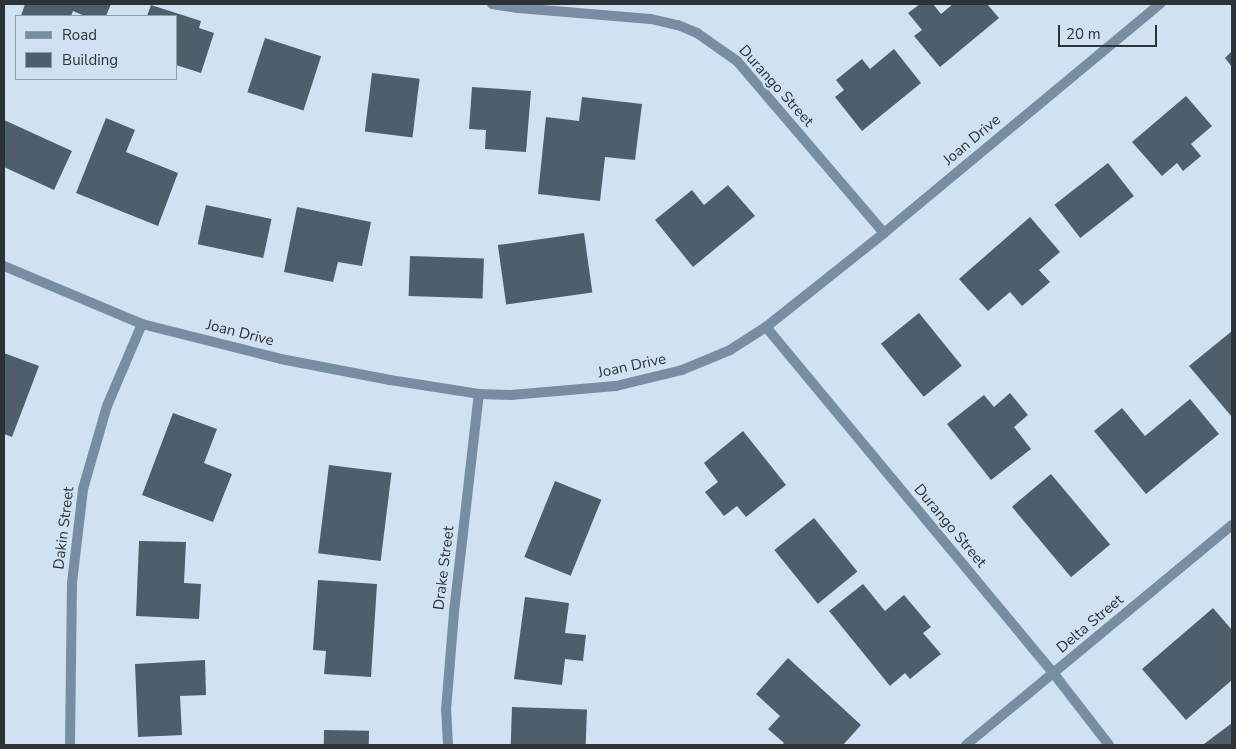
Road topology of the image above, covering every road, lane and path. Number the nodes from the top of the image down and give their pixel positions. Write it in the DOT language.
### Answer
graph roads {
  1 [pos="492,4"];
  2 [pos="1160,4"];
  3 [pos="884,233"];
  4 [pos="4,266"];
  5 [pos="142,324"];
  6 [pos="766,327"];
  7 [pos="479,394"];
  8 [pos="1232,525"];
  9 [pos="1054,674"];
  10 [pos="70,745"];
  11 [pos="448,745"];
  12 [pos="966,745"];
  13 [pos="1109,745"];
  1 -- 3 [label="street, Durango Street"];
  2 -- 3 [label="street, Joan Drive"];
  3 -- 6 [label="street, Joan Drive"];
  4 -- 5 [label="street, Joan Drive"];
  5 -- 7 [label="street, Joan Drive"];
  5 -- 10 [label="street, Dakin Street"];
  6 -- 7 [label="street, Joan Drive"];
  6 -- 9 [label="street, Durango Street"];
  7 -- 11 [label="street, Drake Street"];
  8 -- 9 [label="street, Delta Street"];
  9 -- 12 [label="street, Delta Street"];
  9 -- 13 [label="street, Durango Street"];
}
